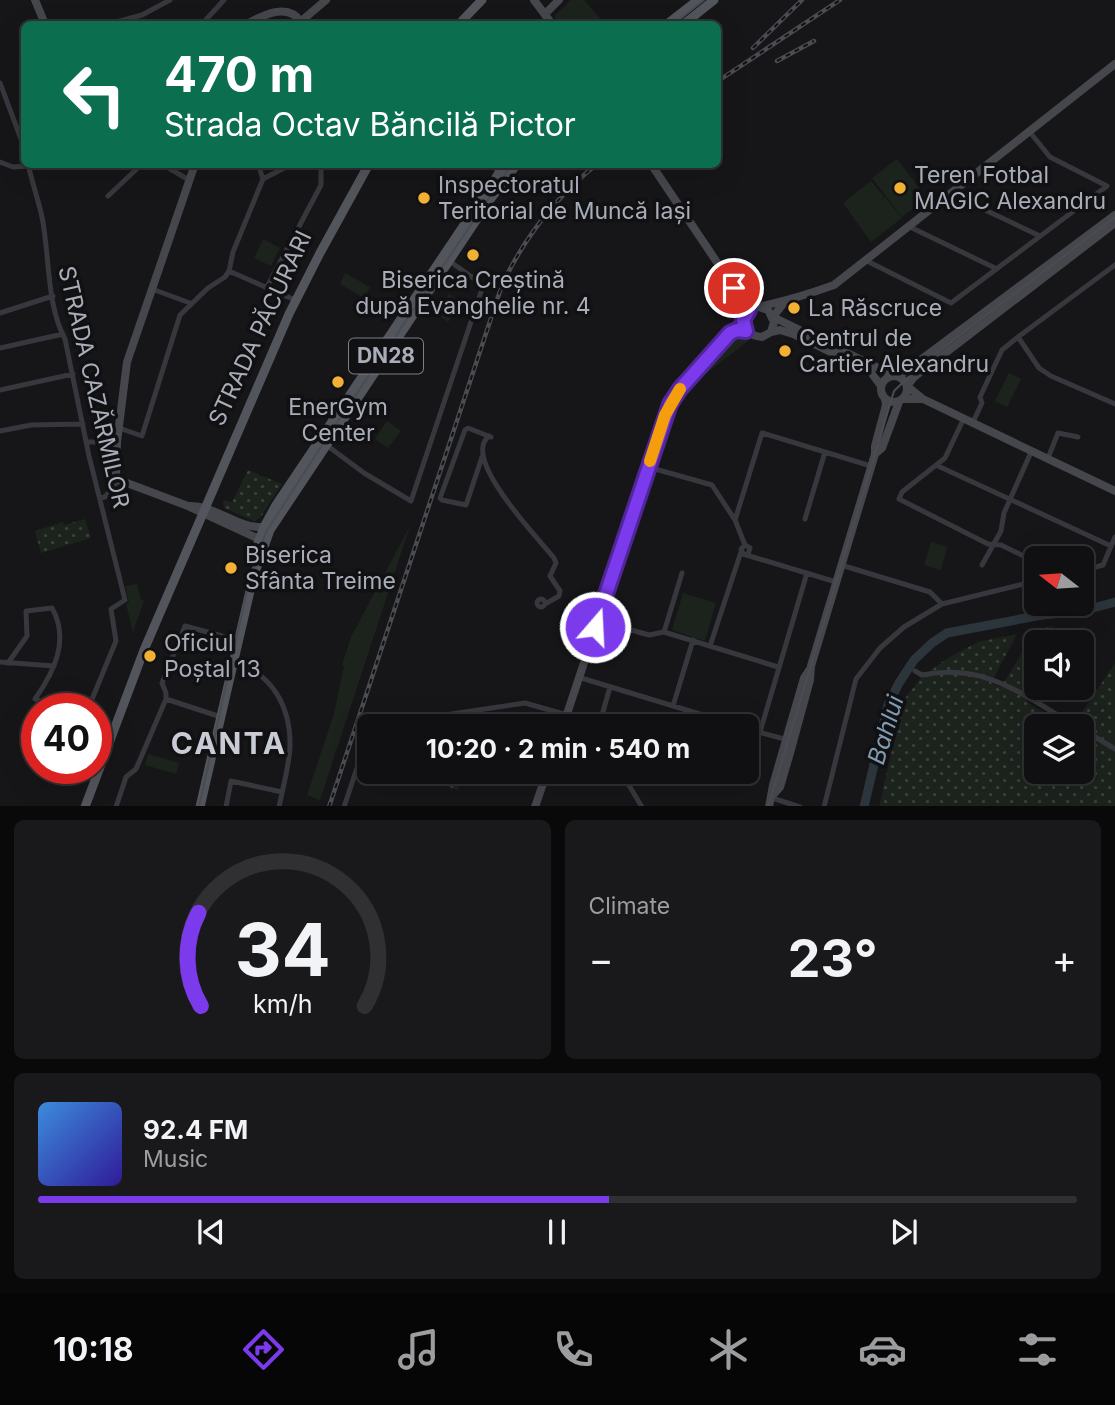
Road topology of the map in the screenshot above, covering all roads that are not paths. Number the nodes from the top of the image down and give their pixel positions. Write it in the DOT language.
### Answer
graph roads {
  1 [pos="35,0"];
  2 [pos="170,0"];
  3 [pos="224,0"];
  4 [pos="326,0"];
  5 [pos="476,0"];
  6 [pos="482,0"];
  7 [pos="534,0"];
  8 [pos="559,0"];
  9 [pos="698,0"];
  10 [pos="714,0"];
  11 [pos="545,14"];
  12 [pos="44,21"];
  13 [pos="120,21"];
  14 [pos="205,21"];
  15 [pos="253,21"];
  16 [pos="298,21"];
  17 [pos="301,21"];
  18 [pos="456,21"];
  19 [pos="462,21"];
  20 [pos="550,21"];
  21 [pos="671,21"];
  22 [pos="688,21"];
  23 [pos="1115,64"];
  24 [pos="0,83"];
  25 [pos="1029,131"];
  26 [pos="21,139"];
  27 [pos="0,162"];
  28 [pos="21,166"];
  29 [pos="29,168"];
  30 [pos="138,168"];
  31 [pos="169,168"];
  32 [pos="194,168"];
  33 [pos="259,168"];
  34 [pos="284,168"];
  35 [pos="322,168"];
  36 [pos="361,168"];
  37 [pos="367,168"];
  38 [pos="654,168"];
  39 [pos="501,169"];
  40 [pos="263,178"];
  41 [pos="189,180"];
  42 [pos="949,193"];
  43 [pos="108,196"];
  44 [pos="1115,215"];
  45 [pos="1115,223"];
  46 [pos="908,226"];
  47 [pos="1040,236"];
  48 [pos="446,258"];
  49 [pos="865,260"];
  50 [pos="1115,265"];
  51 [pos="997,269"];
  52 [pos="229,271"];
  53 [pos="267,287"];
  54 [pos="152,289"];
  55 [pos="807,294"];
  56 [pos="53,296"];
  57 [pos="796,298"];
  58 [pos="293,299"];
  59 [pos="190,303"];
  60 [pos="759,307"];
  61 [pos="747,312"];
  62 [pos="0,313"];
  63 [pos="773,317"];
  64 [pos="795,329"];
  65 [pos="746,331"];
  66 [pos="771,332"];
  67 [pos="730,333"];
  68 [pos="62,334"];
  69 [pos="1018,337"];
  70 [pos="0,348"];
  71 [pos="921,371"];
  72 [pos="73,374"];
  73 [pos="897,376"];
  74 [pos="881,386"];
  75 [pos="907,386"];
  76 [pos="0,390"];
  77 [pos="922,397"];
  78 [pos="885,399"];
  79 [pos="902,400"];
  80 [pos="1115,404"];
  81 [pos="964,418"];
  82 [pos="973,422"];
  83 [pos="83,424"];
  84 [pos="119,428"];
  85 [pos="0,431"];
  86 [pos="1078,437"];
  87 [pos="87,442"];
  88 [pos="117,442"];
  89 [pos="323,443"];
  90 [pos="1032,450"];
  91 [pos="825,452"];
  92 [pos="875,454"];
  93 [pos="483,456"];
  94 [pos="1048,458"];
  95 [pos="871,466"];
  96 [pos="937,466"];
  97 [pos="648,467"];
  98 [pos="119,480"];
  99 [pos="1115,491"];
  100 [pos="100,498"];
  101 [pos="1010,498"];
  102 [pos="202,510"];
  103 [pos="805,519"];
  104 [pos="735,520"];
  105 [pos="264,534"];
  106 [pos="1115,537"];
  107 [pos="746,545"];
  108 [pos="1111,546"];
  109 [pos="993,547"];
  110 [pos="741,552"];
  111 [pos="748,554"];
  112 [pos="1024,556"];
  113 [pos="841,565"];
  114 [pos="982,565"];
  115 [pos="1094,568"];
  116 [pos="682,573"];
  117 [pos="807,573"];
  118 [pos="836,582"];
  119 [pos="1024,584"];
  120 [pos="545,604"];
  121 [pos="942,604"];
  122 [pos="624,628"];
  123 [pos="664,632"];
  124 [pos="233,639"];
  125 [pos="693,640"];
  126 [pos="710,646"];
  127 [pos="0,662"];
  128 [pos="234,662"];
  129 [pos="8,663"];
  130 [pos="54,666"];
  131 [pos="778,667"];
  132 [pos="915,671"];
  133 [pos="578,677"];
  134 [pos="610,687"];
  135 [pos="39,693"];
  136 [pos="95,693"];
  137 [pos="166,699"];
  138 [pos="673,706"];
  139 [pos="451,714"];
  140 [pos="563,714"];
  141 [pos="566,714"];
  142 [pos="602,714"];
  143 [pos="699,714"];
  144 [pos="1056,714"];
  145 [pos="218,717"];
  146 [pos="112,730"];
  147 [pos="760,732"];
  148 [pos="1094,736"];
  149 [pos="789,740"];
  150 [pos="1115,749"];
  151 [pos="357,768"];
  152 [pos="90,784"];
  153 [pos="543,784"];
  154 [pos="628,784"];
  155 [pos="282,792"];
  156 [pos="771,800"];
  157 [pos="82,806"];
  158 [pos="116,806"];
  159 [pos="198,806"];
  160 [pos="226,806"];
  161 [pos="279,806"];
  162 [pos="344,806"];
  163 [pos="535,806"];
  164 [pos="641,806"];
  165 [pos="796,806"];
  166 [pos="824,806"];
  1 -- 12 [label="street"];
  2 -- 13 [label="street"];
  3 -- 14 [label="street"];
  4 -- 17 [label="street"];
  5 -- 18 [label="main road"];
  6 -- 19 [label="main road"];
  7 -- 11 [label="street"];
  8 -- 11 [label="street"];
  9 -- 21 [label="main road"];
  10 -- 22 [label="main road"];
  11 -- 20 [label="street"];
  15 -- 16 [label="street"];
  23 -- 25 [label="street"];
  24 -- 26 [label="street"];
  25 -- 42 [label="street"];
  25 -- 47 [label="street"];
  27 -- 28 [label="street"];
  29 -- 56 [label="street, STRADA CAZĂRMILOR"];
  30 -- 43 [label="street"];
  31 -- 41 [label="street"];
  32 -- 41 [label="street"];
  33 -- 40 [label="street"];
  34 -- 40 [label="street"];
  35 -- 53 [label="street"];
  36 -- 58 [label="main road, STRADA PĂCURARI"];
  37 -- 58 [label="main road, STRADA PĂCURARI"];
  38 -- 61 [label="street"];
  39 -- 48 [label="main road, DN28"];
  40 -- 52 [label="street"];
  41 -- 54 [label="street"];
  42 -- 46 [label="street"];
  42 -- 47 [label="street"];
  44 -- 73 [label="street"];
  45 -- 71 [label="street"];
  46 -- 49 [label="street"];
  46 -- 51 [label="street"];
  47 -- 51 [label="street"];
  48 -- 89 [label="main road, DN28"];
  48 -- 89 [label="street"];
  49 -- 51 [label="street"];
  49 -- 55 [label="street"];
  50 -- 69 [label="street"];
  52 -- 53 [label="street"];
  52 -- 59 [label="street"];
  53 -- 58 [label="street"];
  54 -- 59 [label="street"];
  54 -- 84 [label="street"];
  55 -- 57 [label="street"];
  55 -- 64 [label="street"];
  56 -- 62 [label="street"];
  56 -- 68 [label="street, STRADA CAZĂRMILOR"];
  57 -- 60 [label="street"];
  57 -- 63 [label="street"];
  58 -- 102 [label="main road, STRADA PĂCURARI"];
  59 -- 84 [label="street"];
  60 -- 61 [label="street"];
  60 -- 63 [label="street"];
  61 -- 65 [label="street"];
  61 -- 67 [label="street"];
  63 -- 64 [label="street"];
  63 -- 66 [label="street"];
  64 -- 73 [label="street"];
  65 -- 66 [label="street"];
  65 -- 67 [label="street"];
  66 -- 74 [label="street"];
  67 -- 97 [label="street"];
  68 -- 70 [label="street"];
  68 -- 72 [label="street, STRADA CAZĂRMILOR"];
  69 -- 80 [label="street"];
  69 -- 82 [label="street"];
  71 -- 75 [label="street"];
  71 -- 77 [label="street"];
  72 -- 76 [label="street"];
  72 -- 83 [label="street, STRADA CAZĂRMILOR"];
  73 -- 74 [label="street"];
  73 -- 75 [label="street"];
  74 -- 78 [label="street"];
  75 -- 77 [label="street"];
  75 -- 79 [label="street"];
  77 -- 79 [label="street"];
  77 -- 81 [label="street"];
  78 -- 79 [label="street"];
  78 -- 92 [label="street"];
  79 -- 92 [label="street"];
  81 -- 82 [label="street"];
  81 -- 96 [label="street"];
  82 -- 90 [label="street"];
  83 -- 85 [label="street"];
  83 -- 87 [label="street, STRADA CAZĂRMILOR"];
  84 -- 88 [label="street"];
  86 -- 94 [label="street"];
  87 -- 88 [label="street"];
  87 -- 100 [label="street, STRADA CAZĂRMILOR"];
  88 -- 98 [label="street"];
  89 -- 105 [label="main road, DN28"];
  89 -- 105 [label="main road, DN28"];
  90 -- 94 [label="street"];
  90 -- 101 [label="street"];
  91 -- 95 [label="street"];
  91 -- 103 [label="street"];
  91 -- 104 [label="street"];
  92 -- 95 [label="street"];
  93 -- 93 [label="street"];
  93 -- 120 [label="street"];
  94 -- 99 [label="street"];
  95 -- 113 [label="street"];
  96 -- 101 [label="street"];
  96 -- 109 [label="street"];
  97 -- 104 [label="street"];
  97 -- 133 [label="street"];
  98 -- 100 [label="street"];
  98 -- 102 [label="street"];
  100 -- 136 [label="street, STRADA CAZĂRMILOR"];
  101 -- 108 [label="street"];
  101 -- 109 [label="street"];
  102 -- 105 [label="street"];
  102 -- 146 [label="main road, STRADA PĂCURARI"];
  104 -- 107 [label="street"];
  105 -- 124 [label="main road, DN28"];
  105 -- 128 [label="main road, DN28"];
  106 -- 108 [label="street"];
  107 -- 110 [label="street"];
  107 -- 111 [label="street"];
  108 -- 115 [label="street"];
  109 -- 112 [label="street"];
  109 -- 114 [label="street"];
  110 -- 111 [label="street"];
  110 -- 126 [label="street"];
  111 -- 117 [label="street"];
  113 -- 118 [label="street"];
  113 -- 121 [label="street"];
  116 -- 123 [label="street"];
  117 -- 118 [label="street"];
  117 -- 131 [label="street"];
  118 -- 149 [label="street"];
  119 -- 121 [label="street"];
  121 -- 166 [label="street"];
  122 -- 123 [label="street"];
  123 -- 125 [label="street"];
  124 -- 137 [label="street"];
  124 -- 145 [label="main road, DN28"];
  125 -- 126 [label="street"];
  125 -- 138 [label="street"];
  126 -- 131 [label="street"];
  127 -- 129 [label="street"];
  128 -- 145 [label="main road, DN28"];
  128 -- 155 [label="street"];
  129 -- 130 [label="street"];
  129 -- 130 [label="street"];
  130 -- 135 [label="street"];
  131 -- 147 [label="street"];
  132 -- 144 [label="street"];
  133 -- 134 [label="street"];
  133 -- 141 [label="street"];
  134 -- 138 [label="street"];
  134 -- 142 [label="street"];
  137 -- 145 [label="street"];
  137 -- 158 [label="street"];
  138 -- 143 [label="street"];
  139 -- 140 [label="street"];
  145 -- 159 [label="main road, DN28"];
  147 -- 149 [label="street"];
  148 -- 150 [label="street"];
  149 -- 156 [label="street"];
  151 -- 162 [label="street"];
  152 -- 157 [label="main road, STRADA PĂCURARI"];
  153 -- 163 [label="street"];
  154 -- 164 [label="street"];
  155 -- 160 [label="street"];
  155 -- 161 [label="street"];
  156 -- 165 [label="street"];
}
